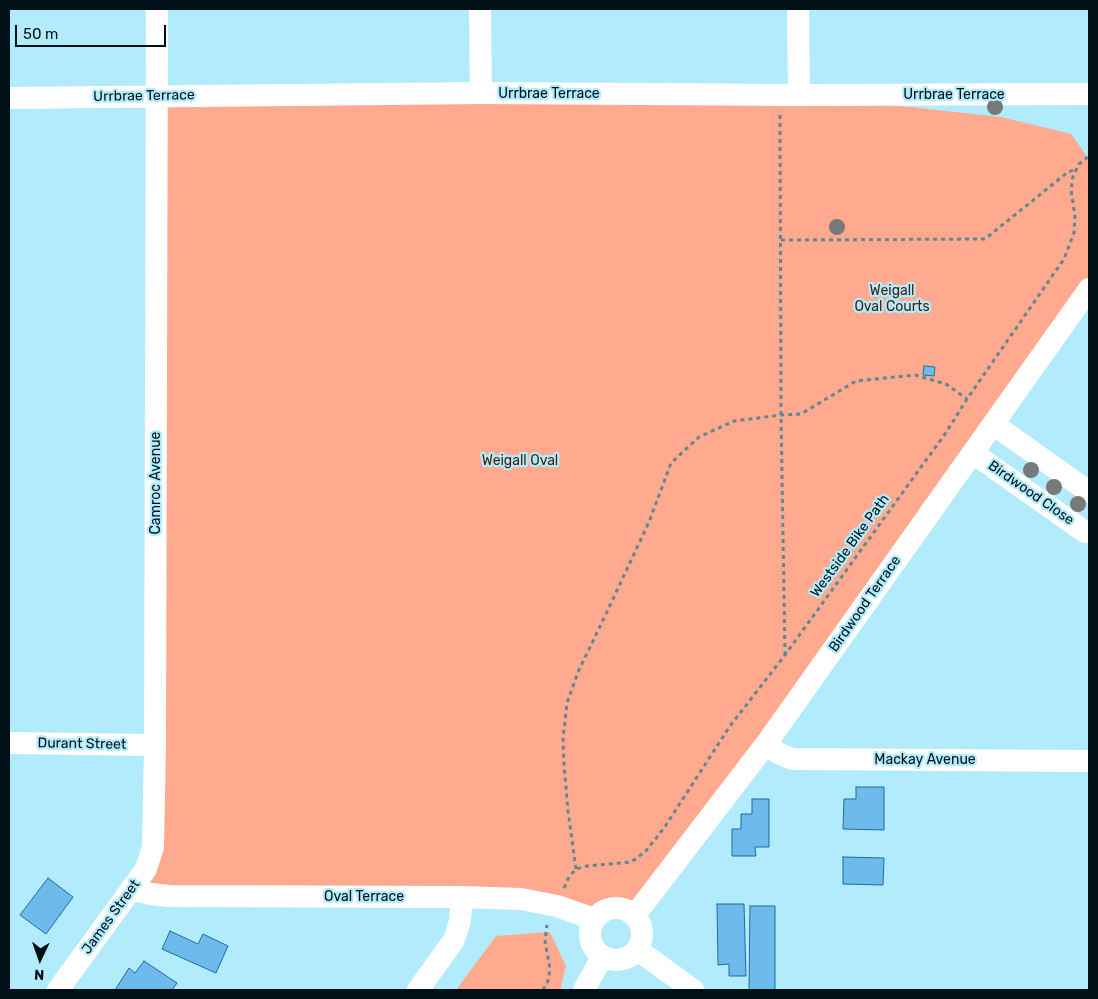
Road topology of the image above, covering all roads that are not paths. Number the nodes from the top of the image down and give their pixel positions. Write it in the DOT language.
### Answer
graph roads {
  1 [pos="157,9"];
  2 [pos="480,9"];
  3 [pos="798,9"];
  4 [pos="481,93"];
  5 [pos="1089,94"];
  6 [pos="798,95"];
  7 [pos="158,96"];
  8 [pos="9,98"];
  9 [pos="1089,289"];
  10 [pos="993,424"];
  11 [pos="973,453"];
  12 [pos="1089,492"];
  13 [pos="1089,531"];
  14 [pos="9,743"];
  15 [pos="766,744"];
  16 [pos="155,745"];
  17 [pos="1089,761"];
  18 [pos="146,869"];
  19 [pos="131,889"];
  20 [pos="462,897"];
  21 [pos="635,915"];
  22 [pos="594,919"];
  23 [pos="638,950"];
  24 [pos="602,957"];
  25 [pos="58,990"];
  26 [pos="418,990"];
  27 [pos="584,990"];
  28 [pos="693,990"];
  1 -- 7 [label="street"];
  2 -- 4 [label="street"];
  3 -- 6 [label="street"];
  4 -- 6 [label="street, Urrbrae Terrace"];
  4 -- 7 [label="street, Urrbrae Terrace"];
  5 -- 6 [label="street, Urrbrae Terrace"];
  7 -- 8 [label="street, Urrbrae Terrace"];
  7 -- 16 [label="street, Camroc Avenue"];
  9 -- 10 [label="street, Birdwood Terrace"];
  10 -- 11 [label="street, Birdwood Terrace"];
  10 -- 12 [label="street"];
  11 -- 13 [label="street, Birdwood Close"];
  11 -- 15 [label="street, Birdwood Terrace"];
  14 -- 16 [label="street, Durant Street"];
  15 -- 17 [label="street, Mackay Avenue"];
  15 -- 21 [label="street, Birdwood Terrace"];
  16 -- 18 [label="street, Camroc Avenue"];
  18 -- 19 [label="street, James Street"];
  19 -- 20 [label="street, Oval Terrace"];
  19 -- 25 [label="street, James Street"];
  20 -- 22 [label="street, Oval Terrace"];
  20 -- 26 [label="street"];
  21 -- 22 [label="street"];
  21 -- 23 [label="street"];
  22 -- 24 [label="street"];
  23 -- 24 [label="street"];
  23 -- 28 [label="street"];
  24 -- 27 [label="street"];
}
